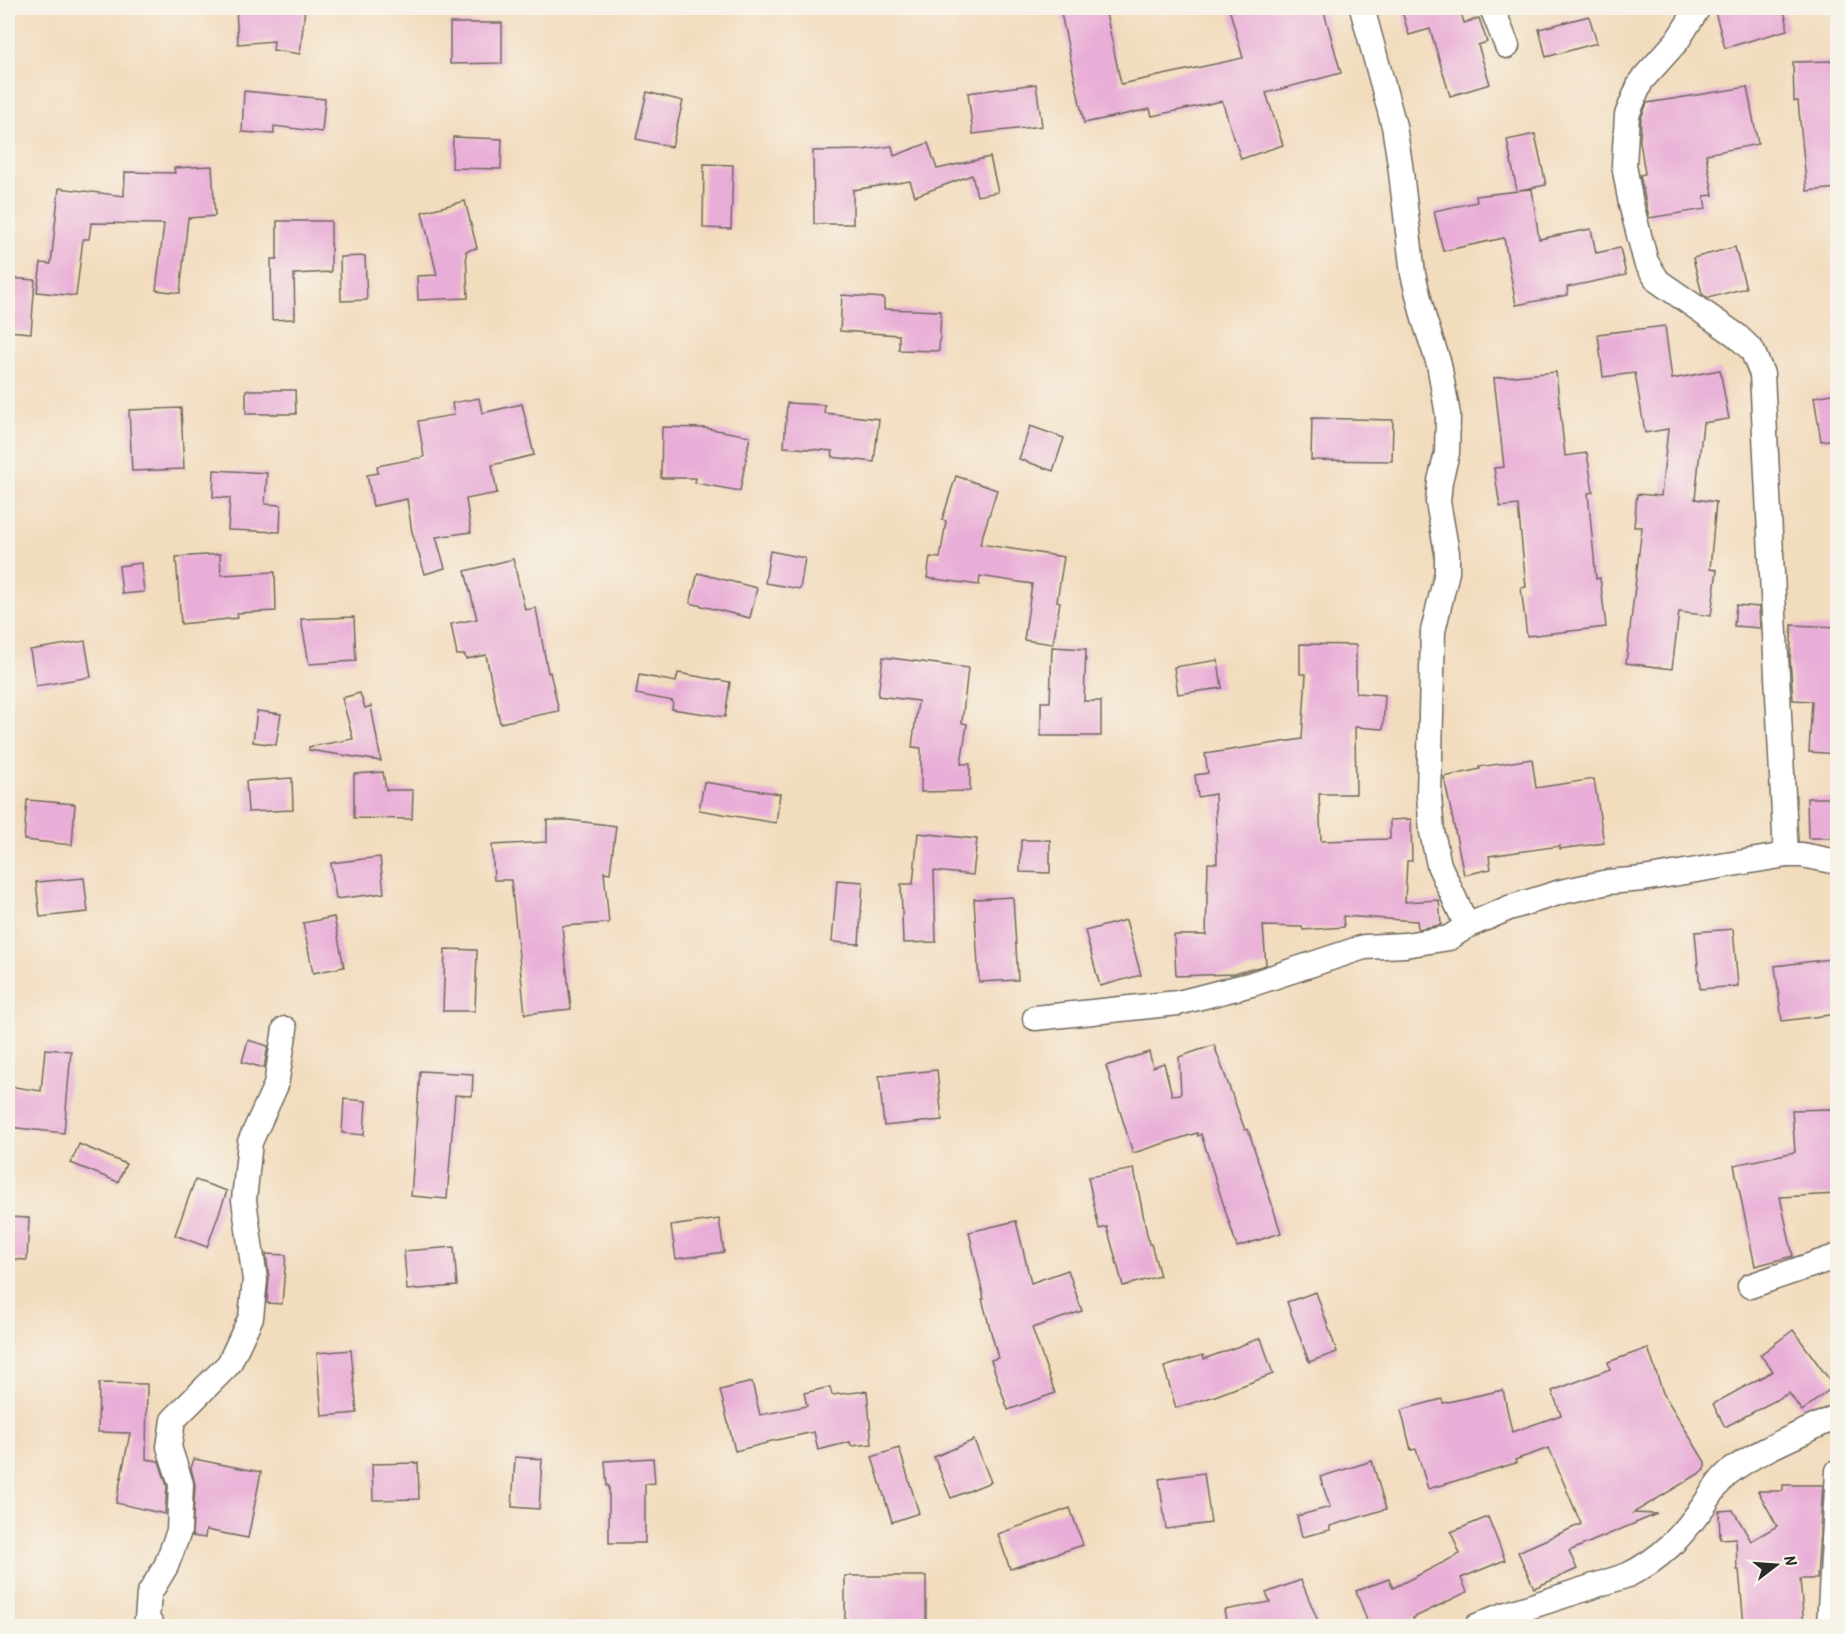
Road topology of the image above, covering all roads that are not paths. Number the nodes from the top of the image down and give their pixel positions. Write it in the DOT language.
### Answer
graph roads {
  1 [pos="1362,8"];
  2 [pos="1492,8"];
  3 [pos="1698,8"];
  4 [pos="1507,46"];
  5 [pos="1786,855"];
  6 [pos="1838,862"];
  7 [pos="1467,927"];
  8 [pos="1035,1018"];
  9 [pos="285,1029"];
  10 [pos="1838,1256"];
  11 [pos="1750,1286"];
  12 [pos="1838,1416"];
  13 [pos="1838,1471"];
  14 [pos="1492,1623"];
  15 [pos="152,1626"];
  16 [pos="1829,1626"];
  1 -- 7 [label="street"];
  2 -- 4 [label="street"];
  3 -- 5 [label="street"];
  5 -- 6 [label="street"];
  5 -- 7 [label="street"];
  7 -- 8 [label="street"];
  9 -- 15 [label="street"];
  10 -- 11 [label="street"];
  12 -- 14 [label="street"];
  13 -- 16 [label="street"];
}
